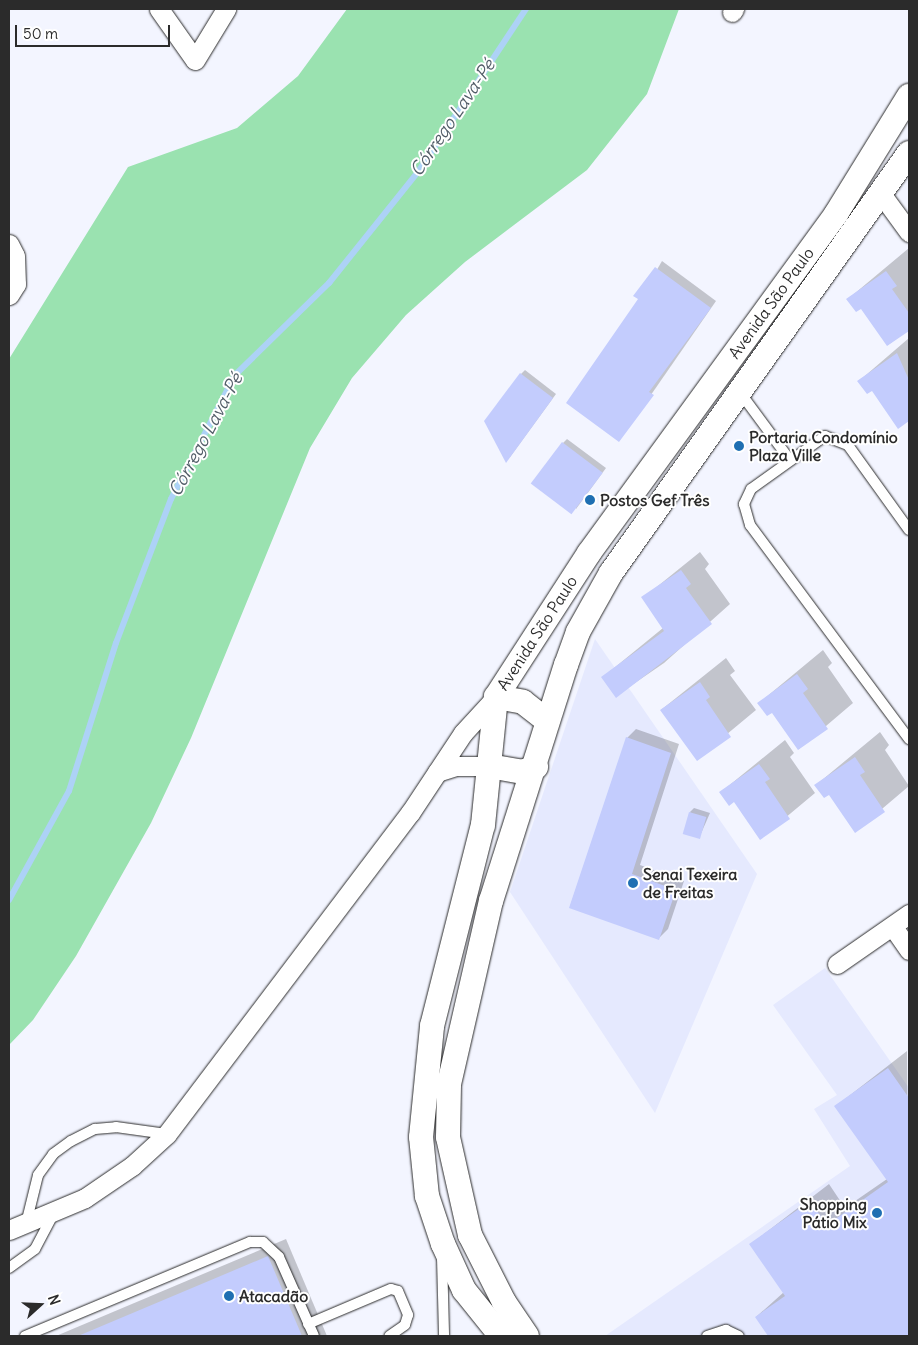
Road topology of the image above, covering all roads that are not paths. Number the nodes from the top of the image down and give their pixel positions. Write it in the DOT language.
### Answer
graph roads {
  1 [pos="159,9"];
  2 [pos="226,9"];
  3 [pos="909,96"];
  4 [pos="909,153"];
  5 [pos="882,196"];
  6 [pos="909,232"];
  7 [pos="9,244"];
  8 [pos="9,295"];
  9 [pos="742,394"];
  10 [pos="790,460"];
  11 [pos="909,530"];
  12 [pos="496,697"];
  13 [pos="548,721"];
  14 [pos="909,739"];
  15 [pos="489,766"];
  16 [pos="536,767"];
  17 [pos="437,772"];
  18 [pos="909,914"];
  19 [pos="893,927"];
  20 [pos="909,950"];
  21 [pos="837,964"];
  22 [pos="167,1134"];
  23 [pos="54,1213"];
  24 [pos="17,1227"];
  25 [pos="442,1244"];
  26 [pos="9,1268"];
  27 [pos="308,1324"];
  28 [pos="24,1336"];
  29 [pos="314,1336"];
  30 [pos="389,1336"];
  31 [pos="444,1336"];
  32 [pos="501,1336"];
  33 [pos="528,1336"];
  34 [pos="707,1336"];
  35 [pos="739,1336"];
  1 -- 2 [label="street"];
  3 -- 12 [label="street, Avenida São Paulo"];
  4 -- 5 [label="street, Avenida São Paulo"];
  5 -- 6 [label="street"];
  5 -- 9 [label="street, Avenida São Paulo"];
  7 -- 8 [label="street"];
  9 -- 10 [label="lane"];
  9 -- 13 [label="street, Avenida São Paulo"];
  10 -- 11 [label="lane"];
  10 -- 14 [label="lane"];
  12 -- 13 [label="street"];
  12 -- 15 [label="street, Avenida São Paulo"];
  12 -- 17 [label="street"];
  13 -- 16 [label="street, Avenida São Paulo"];
  15 -- 16 [label="street"];
  15 -- 17 [label="street"];
  15 -- 25 [label="street, Avenida São Paulo"];
  16 -- 33 [label="street, Avenida São Paulo"];
  17 -- 22 [label="street"];
  18 -- 19 [label="street"];
  19 -- 20 [label="street"];
  19 -- 21 [label="street"];
  22 -- 23 [label="street"];
  22 -- 24 [label="lane"];
  23 -- 24 [label="street"];
  23 -- 26 [label="lane"];
  25 -- 31 [label="lane"];
  25 -- 32 [label="street, Avenida São Paulo"];
  27 -- 28 [label="lane"];
  27 -- 29 [label="lane"];
  27 -- 30 [label="lane"];
  34 -- 35 [label="lane"];
}
